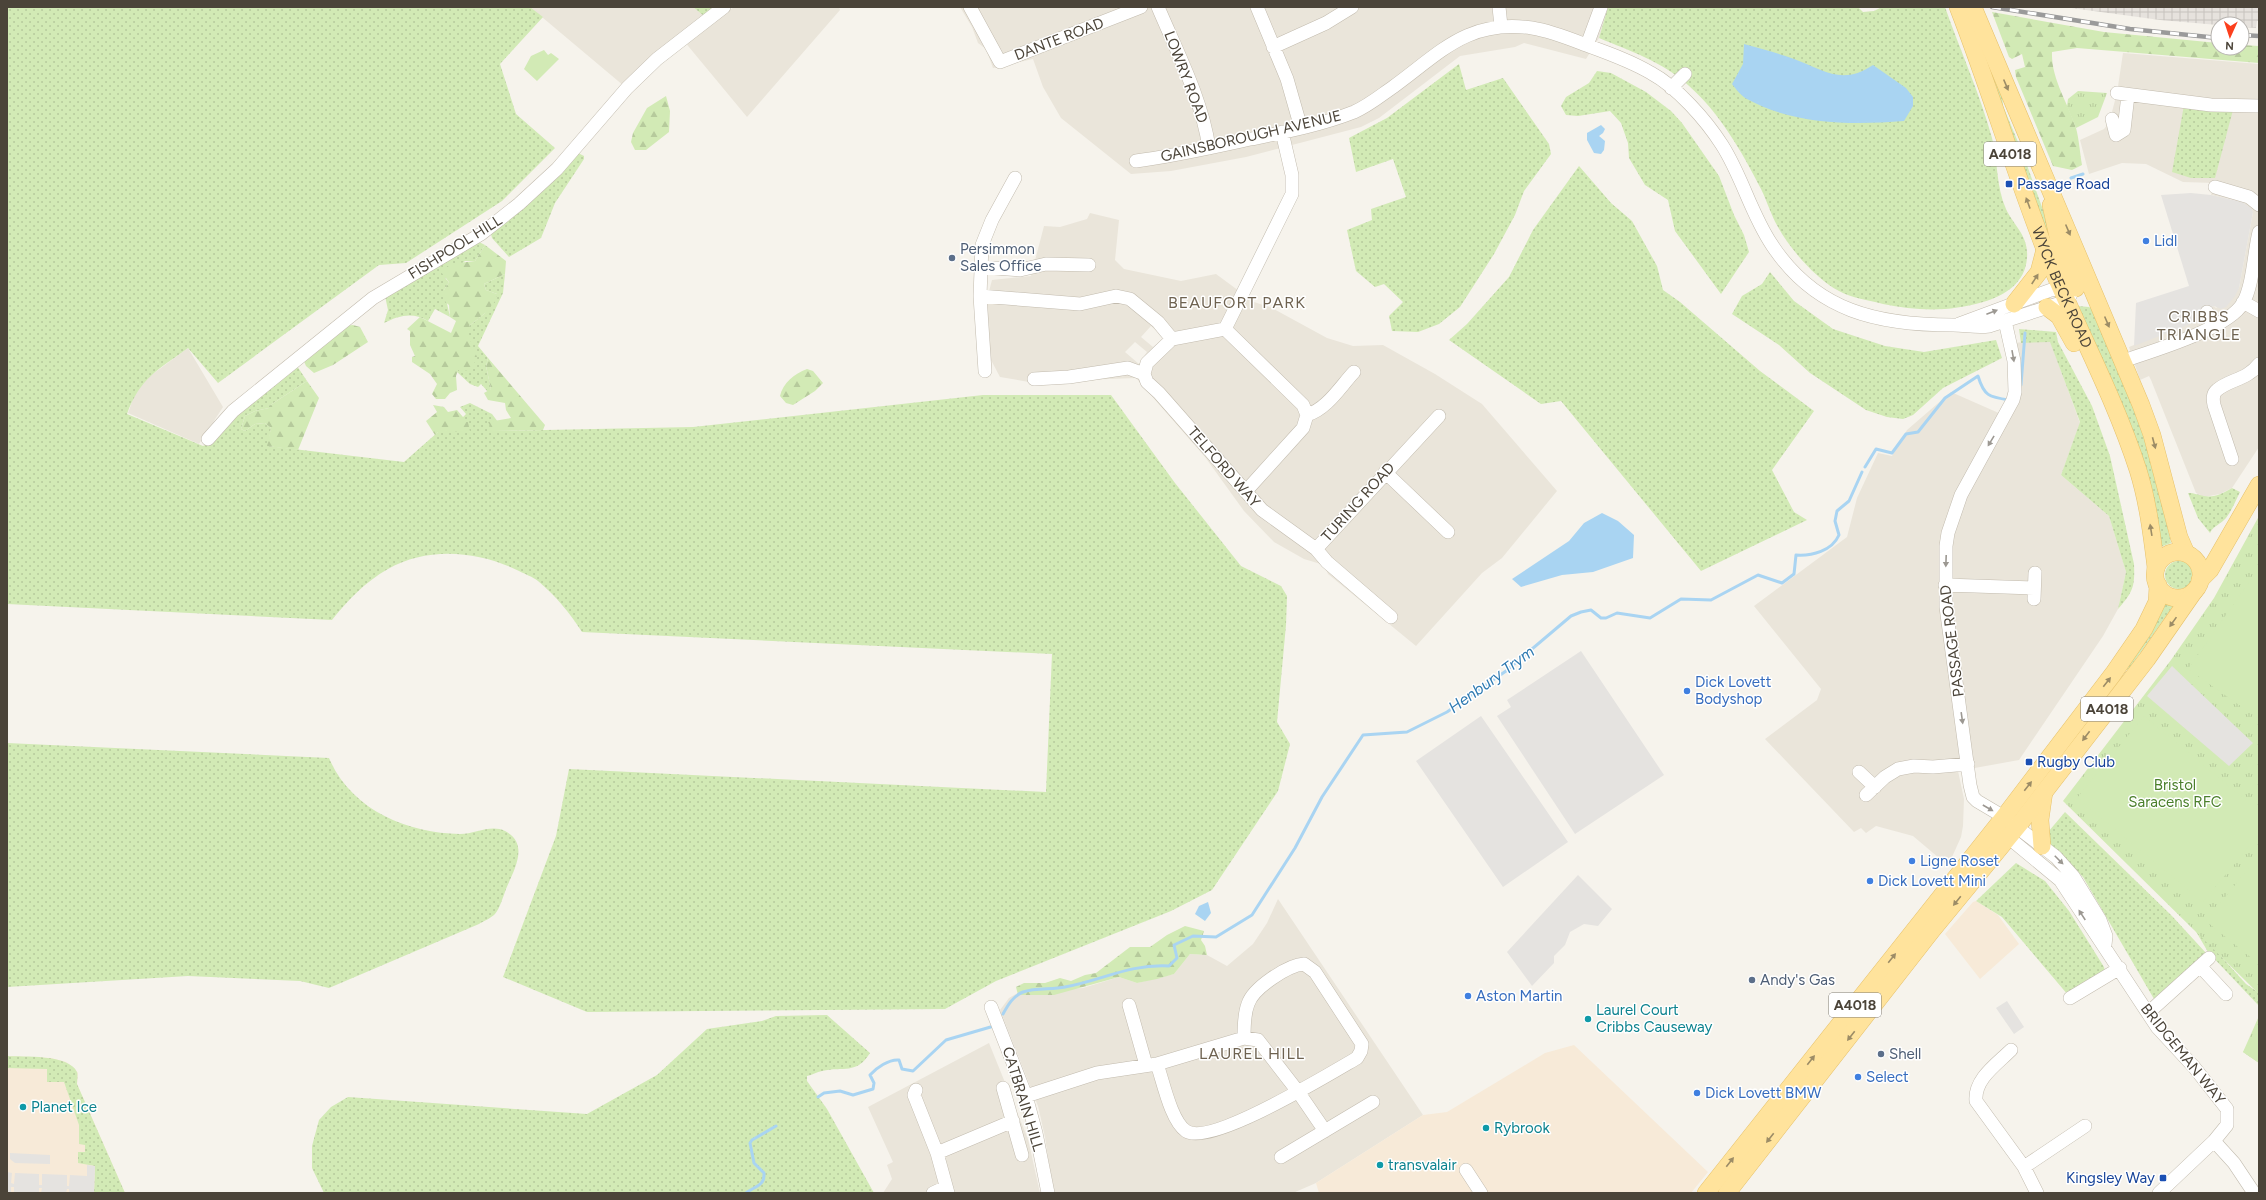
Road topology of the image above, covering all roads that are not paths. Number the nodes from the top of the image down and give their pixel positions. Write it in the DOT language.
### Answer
graph roads {
  1 [pos="724,7"];
  2 [pos="970,7"];
  3 [pos="1141,7"];
  4 [pos="1158,7"];
  5 [pos="1257,7"];
  6 [pos="1352,7"];
  7 [pos="1498,7"];
  8 [pos="1600,7"];
  9 [pos="1968,14"];
  10 [pos="1500,26"];
  11 [pos="1273,46"];
  12 [pos="1592,47"];
  13 [pos="1685,74"];
  14 [pos="1671,88"];
  15 [pos="2259,106"];
  16 [pos="2112,120"];
  17 [pos="1301,128"];
  18 [pos="1282,132"];
  19 [pos="1209,148"];
  20 [pos="1136,161"];
  21 [pos="1015,178"];
  22 [pos="2215,187"];
  23 [pos="2259,205"];
  24 [pos="2259,232"];
  25 [pos="2045,249"];
  26 [pos="1089,266"];
  27 [pos="981,267"];
  28 [pos="2074,291"];
  29 [pos="980,296"];
  30 [pos="2243,302"];
  31 [pos="2014,304"];
  32 [pos="2048,307"];
  33 [pos="2259,311"];
  34 [pos="2207,312"];
  35 [pos="2005,321"];
  36 [pos="1956,325"];
  37 [pos="2213,326"];
  38 [pos="1225,329"];
  39 [pos="1172,339"];
  40 [pos="2123,361"];
  41 [pos="2259,364"];
  42 [pos="985,371"];
  43 [pos="1354,372"];
  44 [pos="1144,374"];
  45 [pos="1034,379"];
  46 [pos="2110,394"];
  47 [pos="1307,415"];
  48 [pos="1439,416"];
  49 [pos="208,439"];
  50 [pos="2232,459"];
  51 [pos="1385,472"];
  52 [pos="2259,485"];
  53 [pos="1246,491"];
  54 [pos="1448,532"];
  55 [pos="2222,547"];
  56 [pos="1316,549"];
  57 [pos="2188,554"];
  58 [pos="2156,568"];
  59 [pos="2035,573"];
  60 [pos="1945,585"];
  61 [pos="2158,585"];
  62 [pos="2198,585"];
  63 [pos="1391,617"];
  64 [pos="1968,764"];
  65 [pos="1859,772"];
  66 [pos="2044,792"];
  67 [pos="2011,829"];
  68 [pos="2042,846"];
  69 [pos="2105,945"];
  70 [pos="2120,968"];
  71 [pos="2226,994"];
  72 [pos="2070,998"];
  73 [pos="1129,1005"];
  74 [pos="991,1007"];
  75 [pos="2148,1013"];
  76 [pos="1244,1038"];
  77 [pos="2012,1050"];
  78 [pos="1152,1064"];
  79 [pos="1003,1088"];
  80 [pos="916,1090"];
  81 [pos="1299,1092"];
  82 [pos="1026,1096"];
  83 [pos="1373,1102"];
  84 [pos="1012,1120"];
  85 [pos="2085,1126"];
  86 [pos="1325,1131"];
  87 [pos="2214,1141"];
  88 [pos="937,1153"];
  89 [pos="1022,1155"];
  90 [pos="1281,1157"];
  91 [pos="2024,1168"];
  92 [pos="1466,1170"];
  93 [pos="947,1190"];
  94 [pos="2259,1191"];
  95 [pos="933,1193"];
  96 [pos="1048,1193"];
  97 [pos="1481,1193"];
  98 [pos="1706,1193"];
  99 [pos="1727,1193"];
  100 [pos="2037,1193"];
  101 [pos="2159,1193"];
  102 [pos="2255,1193"];
  1 -- 49 [label="street, FISHPOOL HILL"];
  2 -- 3 [label="street, DANTE ROAD"];
  4 -- 19 [label="street, LOWRY ROAD"];
  5 -- 11 [label="street"];
  6 -- 11 [label="street"];
  7 -- 10 [label="street"];
  8 -- 12 [label="street"];
  25 -- 9 [label="main road, WYCK BECK ROAD / A4018, one-way"];
  9 -- 28 [label="main road, WYCK BECK ROAD / A4018, one-way"];
  10 -- 12 [label="street, GAINSBOROUGH AVENUE"];
  10 -- 17 [label="street, GAINSBOROUGH AVENUE"];
  11 -- 17 [label="street"];
  12 -- 14 [label="street, GAINSBOROUGH AVENUE"];
  13 -- 14 [label="street"];
  14 -- 36 [label="street, GAINSBOROUGH AVENUE"];
  15 -- 16 [label="street"];
  17 -- 18 [label="street, GAINSBOROUGH AVENUE"];
  18 -- 19 [label="street, GAINSBOROUGH AVENUE"];
  18 -- 38 [label="street"];
  19 -- 20 [label="street, GAINSBOROUGH AVENUE"];
  21 -- 27 [label="street"];
  22 -- 23 [label="street"];
  24 -- 30 [label="street"];
  25 -- 28 [label="main road, WYCK BECK ROAD / A4018"];
  31 -- 25 [label="main road, one-way"];
  26 -- 27 [label="street"];
  27 -- 29 [label="street"];
  28 -- 31 [label="street, GAINSBOROUGH AVENUE"];
  28 -- 32 [label="street, GAINSBOROUGH AVENUE"];
  28 -- 40 [label="main road, WYCK BECK ROAD / A4018, one-way"];
  28 -- 46 [label="main road, WYCK BECK ROAD / A4018"];
  29 -- 39 [label="street"];
  29 -- 42 [label="street"];
  30 -- 33 [label="street"];
  30 -- 37 [label="street"];
  36 -- 31 [label="street, GAINSBOROUGH AVENUE, one-way"];
  32 -- 35 [label="street, GAINSBOROUGH AVENUE"];
  32 -- 46 [label="main road"];
  34 -- 37 [label="street"];
  35 -- 36 [label="street, GAINSBOROUGH AVENUE"];
  35 -- 60 [label="street, PASSAGE ROAD, one-way"];
  37 -- 40 [label="street"];
  38 -- 39 [label="street"];
  38 -- 47 [label="street"];
  39 -- 44 [label="street"];
  40 -- 57 [label="main road, WYCK BECK ROAD / A4018, one-way"];
  41 -- 50 [label="street"];
  43 -- 47 [label="street"];
  44 -- 45 [label="street"];
  44 -- 53 [label="street, TELFORD WAY"];
  58 -- 46 [label="main road, WYCK BECK ROAD / A4018, one-way"];
  47 -- 53 [label="street"];
  48 -- 51 [label="street, TURING ROAD"];
  51 -- 54 [label="street"];
  51 -- 56 [label="street, TURING ROAD"];
  52 -- 55 [label="main road"];
  53 -- 56 [label="street, TELFORD WAY"];
  55 -- 57 [label="main road"];
  55 -- 62 [label="main road"];
  56 -- 63 [label="street, TURING ROAD"];
  57 -- 58 [label="main road"];
  57 -- 62 [label="main road"];
  58 -- 61 [label="main road"];
  59 -- 60 [label="street"];
  60 -- 64 [label="street, PASSAGE ROAD, one-way"];
  61 -- 62 [label="main road"];
  67 -- 61 [label="main road, A4018, one-way"];
  62 -- 66 [label="main road, A4018, one-way"];
  64 -- 65 [label="street"];
  64 -- 67 [label="street, PASSAGE ROAD, one-way"];
  66 -- 67 [label="main road, A4018"];
  66 -- 68 [label="main road, A4018"];
  67 -- 68 [label="street, BRIDGEMAN WAY"];
  69 -- 67 [label="street, BRIDGEMAN WAY, one-way"];
  98 -- 67 [label="main road, A4018, one-way"];
  67 -- 99 [label="main road, A4018, one-way"];
  68 -- 69 [label="street, BRIDGEMAN WAY, one-way"];
  69 -- 70 [label="street, BRIDGEMAN WAY"];
  70 -- 72 [label="street"];
  70 -- 75 [label="street, BRIDGEMAN WAY"];
  71 -- 75 [label="street"];
  73 -- 78 [label="street"];
  74 -- 82 [label="street, CATBRAIN HILL"];
  75 -- 87 [label="street, BRIDGEMAN WAY"];
  76 -- 78 [label="street"];
  76 -- 81 [label="street"];
  76 -- 81 [label="street"];
  77 -- 91 [label="street"];
  78 -- 81 [label="street"];
  78 -- 82 [label="street"];
  79 -- 84 [label="street"];
  80 -- 88 [label="street"];
  81 -- 86 [label="street"];
  82 -- 96 [label="street, CATBRAIN HILL"];
  83 -- 86 [label="street"];
  84 -- 88 [label="street"];
  84 -- 89 [label="street"];
  85 -- 91 [label="street"];
  86 -- 90 [label="street"];
  87 -- 101 [label="street, BRIDGEMAN WAY"];
  87 -- 102 [label="street"];
  88 -- 93 [label="street"];
  91 -- 100 [label="street"];
  92 -- 97 [label="street"];
  93 -- 95 [label="street"];
  94 -- 102 [label="street"];
}
